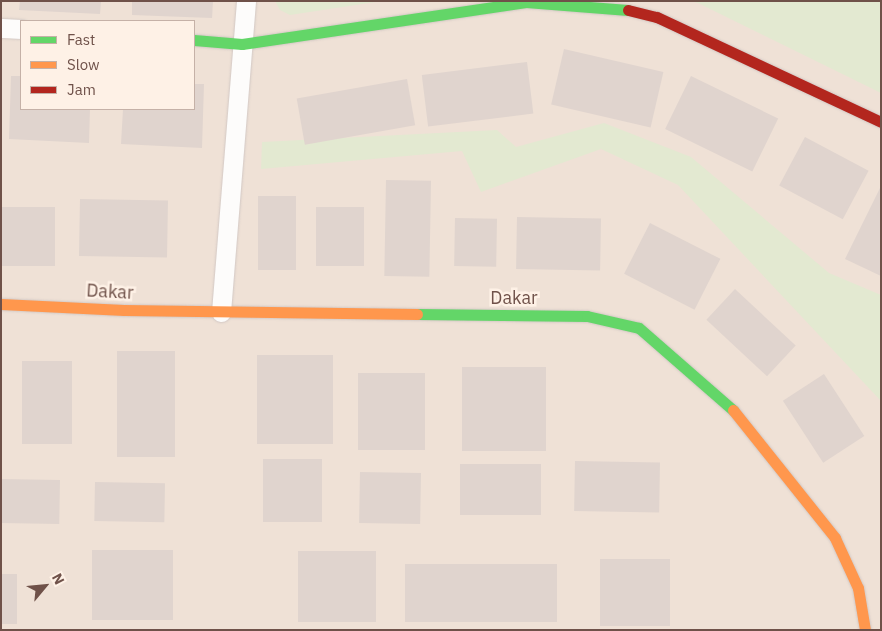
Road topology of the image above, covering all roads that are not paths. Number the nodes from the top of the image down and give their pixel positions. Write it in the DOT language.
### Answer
graph roads {
  1 [pos="246,1"];
  2 [pos="1,28"];
  3 [pos="20,29"];
  4 [pos="195,40"];
  5 [pos="242,44"];
  6 [pos="881,122"];
  7 [pos="1,304"];
  8 [pos="221,312"];
  9 [pos="865,630"];
  1 -- 5 [label="street"];
  2 -- 3 [label="street"];
  4 -- 5 [label="street"];
  5 -- 6 [label="street"];
  5 -- 8 [label="street"];
  7 -- 8 [label="street, Dakar"];
  8 -- 9 [label="street, Dakar"];
}
